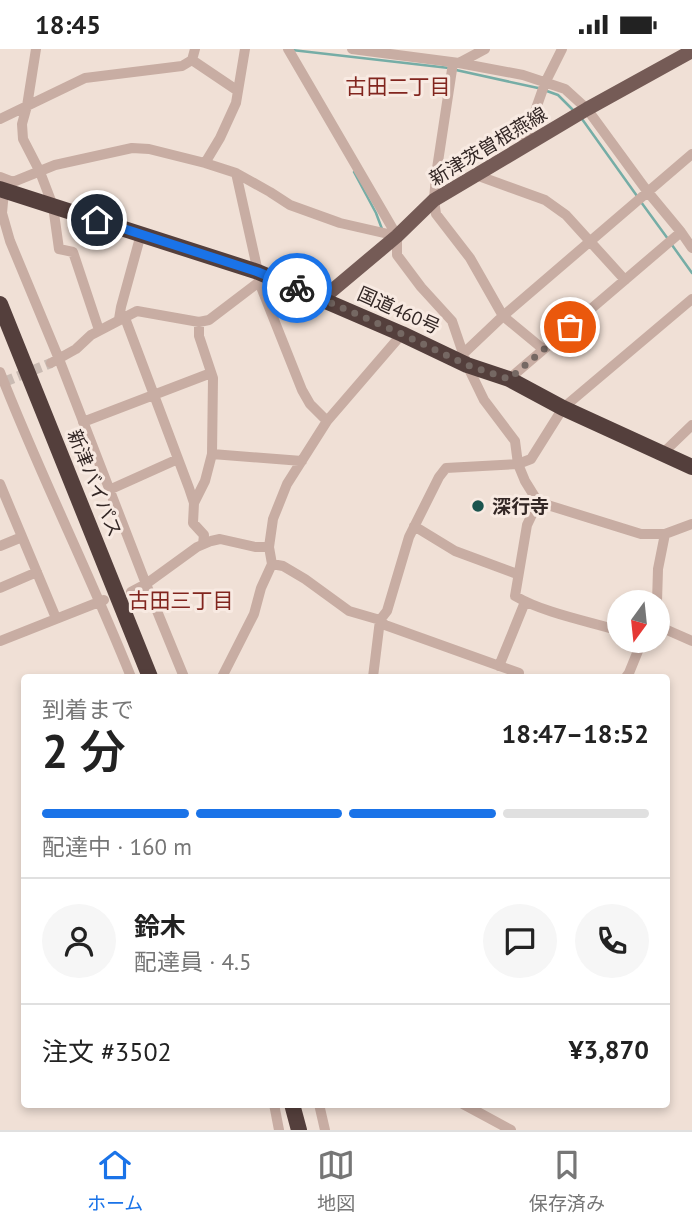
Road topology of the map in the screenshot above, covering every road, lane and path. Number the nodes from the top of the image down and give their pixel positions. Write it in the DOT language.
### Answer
graph roads {
  1 [pos="36,49"];
  2 [pos="246,49"];
  3 [pos="288,49"];
  4 [pos="352,49"];
  5 [pos="485,49"];
  6 [pos="562,49"];
  7 [pos="378,50"];
  8 [pos="692,51"];
  9 [pos="194,55"];
  10 [pos="456,63"];
  11 [pos="545,83"];
  12 [pos="237,91"];
  13 [pos="27,106"];
  14 [pos="581,113"];
  15 [pos="0,119"];
  16 [pos="522,148"];
  17 [pos="692,154"];
  18 [pos="205,163"];
  19 [pos="40,172"];
  20 [pos="236,173"];
  21 [pos="476,175"];
  22 [pos="1,186"];
  23 [pos="647,191"];
  24 [pos="434,200"];
  25 [pos="53,206"];
  26 [pos="681,232"];
  27 [pos="141,233"];
  28 [pos="397,236"];
  29 [pos="590,241"];
  30 [pos="692,248"];
  31 [pos="259,277"];
  32 [pos="625,280"];
  33 [pos="322,299"];
  34 [pos="692,299"];
  35 [pos="0,305"];
  36 [pos="503,316"];
  37 [pos="122,318"];
  38 [pos="199,322"];
  39 [pos="99,330"];
  40 [pos="402,334"];
  41 [pos="543,349"];
  42 [pos="466,359"];
  43 [pos="55,361"];
  44 [pos="211,373"];
  45 [pos="509,379"];
  46 [pos="1,380"];
  47 [pos="154,395"];
  48 [pos="563,408"];
  49 [pos="327,421"];
  50 [pos="83,422"];
  51 [pos="692,425"];
  52 [pos="663,453"];
  53 [pos="212,454"];
  54 [pos="178,459"];
  55 [pos="302,461"];
  56 [pos="518,464"];
  57 [pos="692,467"];
  58 [pos="0,484"];
  59 [pos="109,490"];
  60 [pos="3,497"];
  61 [pos="538,502"];
  62 [pos="194,503"];
  63 [pos="692,524"];
  64 [pos="414,526"];
  65 [pos="665,534"];
  66 [pos="22,537"];
  67 [pos="203,544"];
  68 [pos="0,546"];
  69 [pos="269,547"];
  70 [pos="272,564"];
  71 [pos="37,572"];
  72 [pos="517,574"];
  73 [pos="146,584"];
  74 [pos="0,587"];
  75 [pos="657,590"];
  76 [pos="131,592"];
  77 [pos="102,601"];
  78 [pos="525,602"];
  79 [pos="56,618"];
  80 [pos="380,619"];
  81 [pos="607,627"];
  82 [pos="670,631"];
  83 [pos="0,641"];
  84 [pos="692,641"];
  85 [pos="636,653"];
  86 [pos="499,666"];
  87 [pos="130,674"];
  88 [pos="149,674"];
  89 [pos="183,674"];
  90 [pos="224,674"];
  91 [pos="373,674"];
  92 [pos="518,674"];
  93 [pos="626,674"];
  94 [pos="275,1108"];
  95 [pos="293,1108"];
  96 [pos="320,1108"];
  97 [pos="470,1108"];
  98 [pos="279,1130"];
  99 [pos="299,1130"];
  100 [pos="326,1130"];
  101 [pos="511,1130"];
  1 -- 13 [label="street"];
  2 -- 12 [label="street"];
  3 -- 28 [label="street"];
  4 -- 7 [label="street"];
  5 -- 10 [label="street"];
  6 -- 11 [label="street"];
  7 -- 10 [label="street"];
  8 -- 14 [label="main road, 新津茨曽根燕線"];
  9 -- 12 [label="street"];
  9 -- 13 [label="street"];
  10 -- 11 [label="street"];
  10 -- 24 [label="street"];
  11 -- 14 [label="street"];
  11 -- 16 [label="street"];
  12 -- 18 [label="street"];
  13 -- 15 [label="street"];
  13 -- 19 [label="street"];
  14 -- 16 [label="main road, 新津茨曽根燕線"];
  14 -- 23 [label="street"];
  16 -- 21 [label="main road, 新津茨曽根燕線"];
  17 -- 23 [label="street"];
  18 -- 19 [label="street"];
  18 -- 20 [label="street"];
  19 -- 22 [label="street"];
  19 -- 25 [label="street"];
  20 -- 28 [label="street"];
  20 -- 31 [label="street"];
  21 -- 24 [label="main road, 新津茨曽根燕線"];
  21 -- 29 [label="street"];
  22 -- 25 [label="highway, 国道460号"];
  22 -- 43 [label="street"];
  23 -- 26 [label="street"];
  23 -- 29 [label="street"];
  24 -- 28 [label="main road, 新津茨曽根燕線"];
  24 -- 36 [label="street"];
  25 -- 27 [label="highway, 国道460号"];
  25 -- 39 [label="street"];
  26 -- 30 [label="street"];
  26 -- 32 [label="street"];
  27 -- 31 [label="highway, 国道460号"];
  27 -- 37 [label="street"];
  28 -- 33 [label="main road, 新津茨曽根燕線"];
  28 -- 42 [label="street"];
  29 -- 32 [label="street"];
  29 -- 36 [label="street"];
  31 -- 33 [label="highway, 国道460号"];
  31 -- 38 [label="street"];
  31 -- 49 [label="street"];
  32 -- 41 [label="street"];
  33 -- 40 [label="highway, 国道460号"];
  34 -- 48 [label="street"];
  35 -- 88 [label="highway, 新津バイパス"];
  36 -- 41 [label="street"];
  36 -- 42 [label="street"];
  37 -- 38 [label="street"];
  37 -- 39 [label="street"];
  37 -- 47 [label="street"];
  38 -- 44 [label="street"];
  39 -- 43 [label="street"];
  40 -- 42 [label="highway, 国道460号"];
  40 -- 49 [label="street"];
  41 -- 45 [label="street"];
  42 -- 45 [label="highway, 国道460号"];
  42 -- 56 [label="street"];
  43 -- 50 [label="street"];
  44 -- 47 [label="street"];
  44 -- 53 [label="street"];
  45 -- 48 [label="highway, 国道460号"];
  46 -- 77 [label="street"];
  47 -- 50 [label="street"];
  47 -- 54 [label="street"];
  48 -- 52 [label="highway, 国道460号"];
  48 -- 56 [label="street"];
  49 -- 55 [label="street"];
  50 -- 59 [label="street"];
  51 -- 52 [label="street"];
  52 -- 57 [label="highway, 国道460号"];
  53 -- 55 [label="street"];
  53 -- 62 [label="street"];
  54 -- 59 [label="street"];
  54 -- 62 [label="street"];
  55 -- 69 [label="street"];
  56 -- 61 [label="street"];
  56 -- 64 [label="street"];
  58 -- 60 [label="street"];
  59 -- 73 [label="street"];
  60 -- 66 [label="street"];
  61 -- 65 [label="street"];
  61 -- 72 [label="street"];
  62 -- 67 [label="street"];
  63 -- 65 [label="street"];
  64 -- 72 [label="street"];
  64 -- 80 [label="street"];
  65 -- 75 [label="street"];
  66 -- 68 [label="street"];
  66 -- 71 [label="street"];
  67 -- 69 [label="street"];
  67 -- 73 [label="street"];
  69 -- 70 [label="street"];
  70 -- 80 [label="street"];
  70 -- 90 [label="street"];
  71 -- 74 [label="street"];
  71 -- 79 [label="street"];
  72 -- 78 [label="street"];
  73 -- 76 [label="street"];
  73 -- 89 [label="street"];
  77 -- 79 [label="street"];
  77 -- 87 [label="street"];
  78 -- 81 [label="street"];
  78 -- 86 [label="street"];
  79 -- 83 [label="street"];
  80 -- 86 [label="street"];
  80 -- 91 [label="street"];
  82 -- 84 [label="street"];
  85 -- 93 [label="street"];
  86 -- 92 [label="street"];
  94 -- 98 [label="street"];
  95 -- 99 [label="highway"];
  96 -- 100 [label="street"];
  97 -- 101 [label="street"];
}
